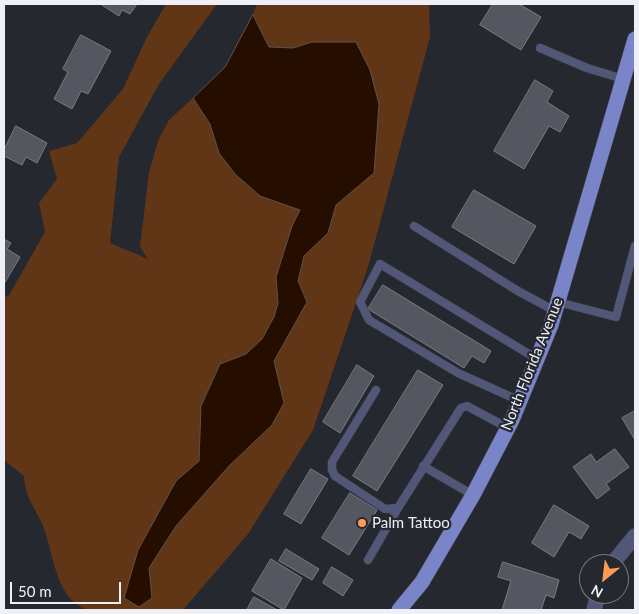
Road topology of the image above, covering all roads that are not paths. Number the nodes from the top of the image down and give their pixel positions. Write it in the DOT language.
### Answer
graph roads {
  1 [pos="635,39"];
  2 [pos="540,48"];
  3 [pos="623,79"];
  4 [pos="414,226"];
  5 [pos="635,246"];
  6 [pos="557,306"];
  7 [pos="537,359"];
  8 [pos="376,390"];
  9 [pos="520,401"];
  10 [pos="508,428"];
  11 [pos="423,466"];
  12 [pos="473,495"];
  13 [pos="398,508"];
  14 [pos="635,536"];
  15 [pos="620,554"];
  16 [pos="368,560"];
  17 [pos="399,610"];
  1 -- 3 [label="main road, North Florida Avenue"];
  2 -- 3 [label="lane"];
  3 -- 6 [label="main road, North Florida Avenue"];
  4 -- 6 [label="lane"];
  5 -- 6 [label="lane"];
  6 -- 7 [label="main road, North Florida Avenue"];
  7 -- 9 [label="main road, North Florida Avenue"];
  7 -- 9 [label="lane"];
  8 -- 13 [label="lane"];
  9 -- 10 [label="main road, North Florida Avenue"];
  10 -- 11 [label="lane"];
  10 -- 12 [label="main road, North Florida Avenue"];
  11 -- 12 [label="lane"];
  11 -- 13 [label="lane"];
  12 -- 17 [label="main road, North Florida Avenue"];
  13 -- 16 [label="lane"];
  14 -- 15 [label="street"];
}
